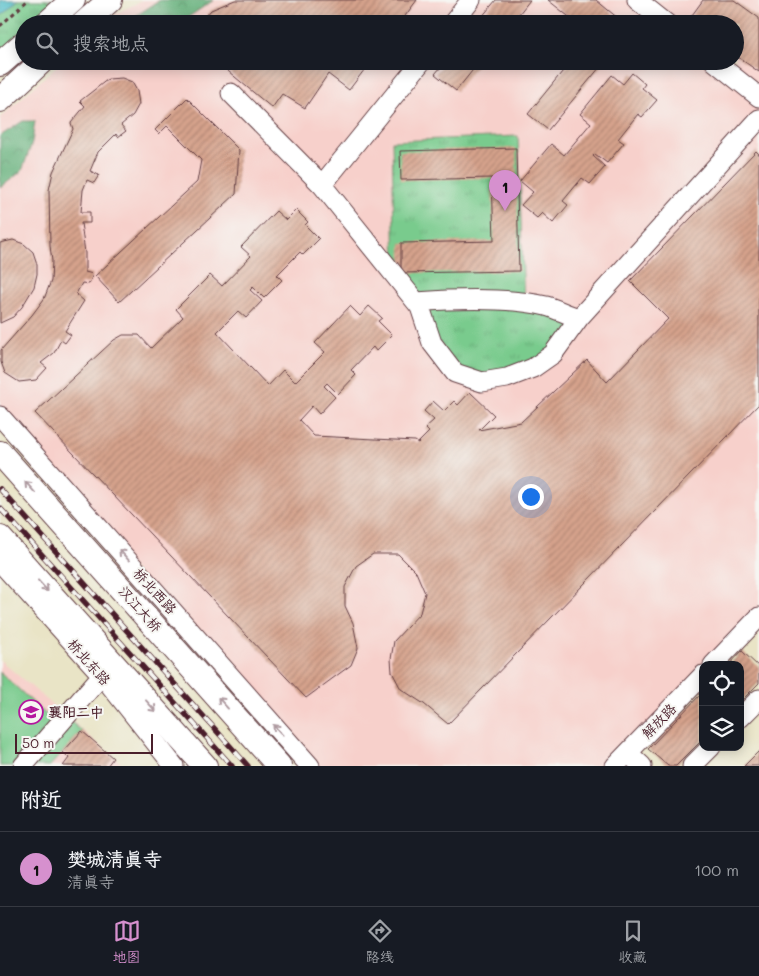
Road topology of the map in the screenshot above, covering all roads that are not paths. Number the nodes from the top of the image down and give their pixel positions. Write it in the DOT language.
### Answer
graph roads {
  1 [pos="73,0"];
  2 [pos="110,0"];
  3 [pos="471,0"];
  4 [pos="637,0"];
  5 [pos="56,15"];
  6 [pos="93,15"];
  7 [pos="459,15"];
  8 [pos="656,15"];
  9 [pos="15,51"];
  10 [pos="0,64"];
  11 [pos="32,70"];
  12 [pos="415,70"];
  13 [pos="725,70"];
  14 [pos="231,93"];
  15 [pos="759,97"];
  16 [pos="0,100"];
  17 [pos="759,119"];
  18 [pos="322,185"];
  19 [pos="416,302"];
  20 [pos="579,318"];
  21 [pos="0,416"];
  22 [pos="0,453"];
  23 [pos="0,538"];
  24 [pos="0,562"];
  25 [pos="759,617"];
  26 [pos="717,661"];
  27 [pos="102,675"];
  28 [pos="699,679"];
  29 [pos="759,699"];
  30 [pos="744,714"];
  31 [pos="707,751"];
  32 [pos="621,759"];
  33 [pos="23,766"];
  34 [pos="174,766"];
  35 [pos="205,766"];
  36 [pos="279,766"];
  37 [pos="310,766"];
  38 [pos="642,766"];
  39 [pos="692,766"];
  1 -- 5 [label="main road"];
  2 -- 6 [label="main road"];
  3 -- 7 [label="street"];
  4 -- 8 [label="street"];
  9 -- 10 [label="main road"];
  11 -- 16 [label="main road"];
  12 -- 18 [label="street"];
  13 -- 15 [label="street"];
  14 -- 18 [label="street"];
  17 -- 20 [label="street"];
  18 -- 19 [label="street"];
  19 -- 20 [label="street"];
  19 -- 20 [label="street"];
  37 -- 21 [label="street, 桥北西路, one-way"];
  36 -- 22 [label="main road, 汉江大桥, one-way"];
  23 -- 35 [label="main road, one-way"];
  24 -- 27 [label="street, 桥北东路"];
  25 -- 26 [label="street"];
  27 -- 33 [label="street"];
  27 -- 34 [label="street, 桥北东路"];
  28 -- 32 [label="street, 解放路"];
  29 -- 30 [label="street"];
  31 -- 39 [label="street"];
  32 -- 38 [label="street"];
}
